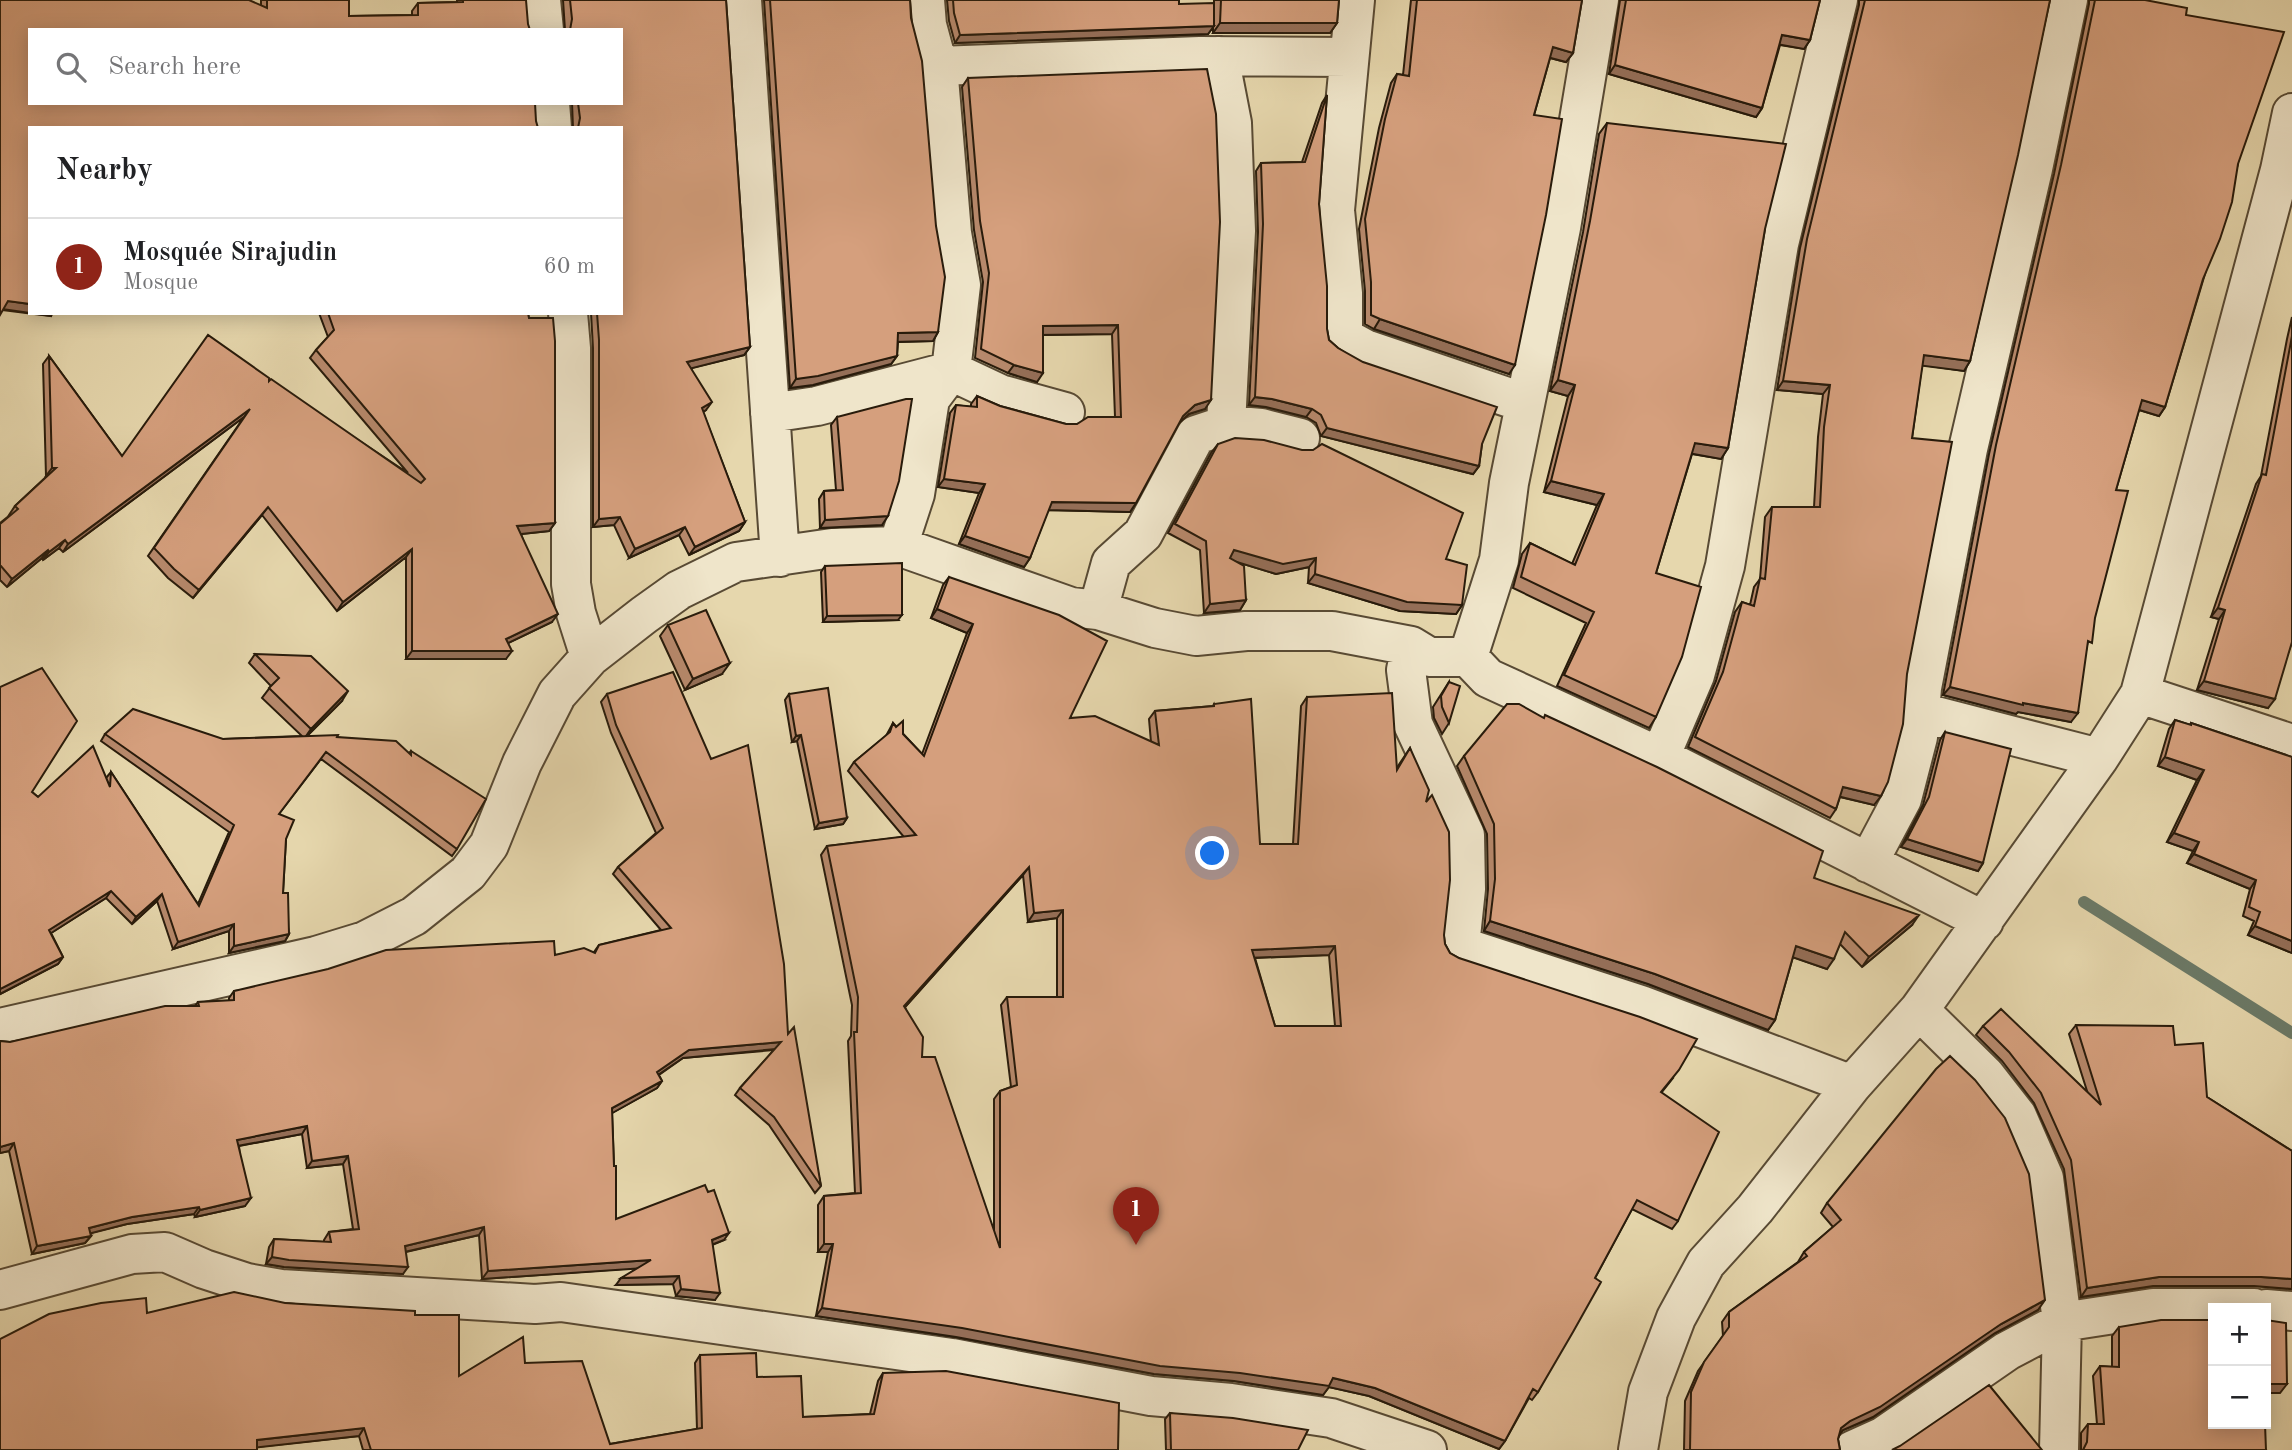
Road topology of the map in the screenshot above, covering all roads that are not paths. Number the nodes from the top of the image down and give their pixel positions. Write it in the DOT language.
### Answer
graph roads {
  1 [pos="541,0"];
  2 [pos="743,0"];
  3 [pos="925,0"];
  4 [pos="1355,0"];
  5 [pos="1599,0"];
  6 [pos="1838,0"];
  7 [pos="2068,0"];
  8 [pos="544,28"];
  9 [pos="1219,55"];
  10 [pos="1349,57"];
  11 [pos="938,66"];
  12 [pos="550,105"];
  13 [pos="2292,113"];
  14 [pos="552,126"];
  15 [pos="2286,172"];
  16 [pos="568,315"];
  17 [pos="951,371"];
  18 [pos="1525,403"];
  19 [pos="1065,412"];
  20 [pos="770,413"];
  21 [pos="1226,425"];
  22 [pos="1300,438"];
  23 [pos="898,546"];
  24 [pos="780,557"];
  25 [pos="1098,610"];
  26 [pos="1411,646"];
  27 [pos="590,657"];
  28 [pos="1468,657"];
  29 [pos="2140,694"];
  30 [pos="1920,712"];
  31 [pos="2292,744"];
  32 [pos="1660,757"];
  33 [pos="2099,758"];
  34 [pos="1868,863"];
  35 [pos="1984,921"];
  36 [pos="1919,1010"];
  37 [pos="0,1027"];
  38 [pos="1852,1085"];
  39 [pos="0,1290"];
  40 [pos="2208,1308"];
  41 [pos="2271,1309"];
  42 [pos="2292,1311"];
  43 [pos="2062,1322"];
  44 [pos="1427,1450"];
  45 [pos="1638,1450"];
  46 [pos="1853,1450"];
  47 [pos="2059,1450"];
  1 -- 8 [label="street"];
  2 -- 20 [label="street"];
  3 -- 11 [label="street"];
  4 -- 10 [label="street"];
  5 -- 18 [label="street"];
  6 -- 32 [label="street"];
  7 -- 30 [label="street"];
  9 -- 10 [label="street"];
  9 -- 11 [label="street"];
  9 -- 21 [label="street"];
  10 -- 18 [label="street"];
  11 -- 17 [label="street"];
  12 -- 14 [label="street"];
  13 -- 15 [label="street"];
  15 -- 29 [label="street"];
  16 -- 27 [label="street"];
  17 -- 19 [label="street"];
  17 -- 20 [label="street"];
  17 -- 23 [label="street"];
  18 -- 28 [label="street"];
  20 -- 24 [label="street"];
  21 -- 22 [label="street"];
  21 -- 25 [label="street"];
  23 -- 24 [label="street"];
  23 -- 25 [label="street"];
  24 -- 27 [label="street"];
  25 -- 26 [label="street"];
  26 -- 28 [label="street"];
  26 -- 38 [label="street"];
  27 -- 37 [label="street"];
  28 -- 32 [label="street"];
  29 -- 31 [label="street"];
  29 -- 33 [label="street"];
  30 -- 33 [label="street"];
  30 -- 34 [label="street"];
  32 -- 34 [label="street"];
  33 -- 35 [label="street"];
  34 -- 35 [label="street"];
  35 -- 36 [label="street"];
  36 -- 38 [label="street"];
  36 -- 43 [label="street"];
  38 -- 45 [label="street"];
  39 -- 44 [label="street"];
  40 -- 43 [label="street"];
  41 -- 42 [label="street"];
  43 -- 46 [label="street"];
  43 -- 47 [label="street"];
}
